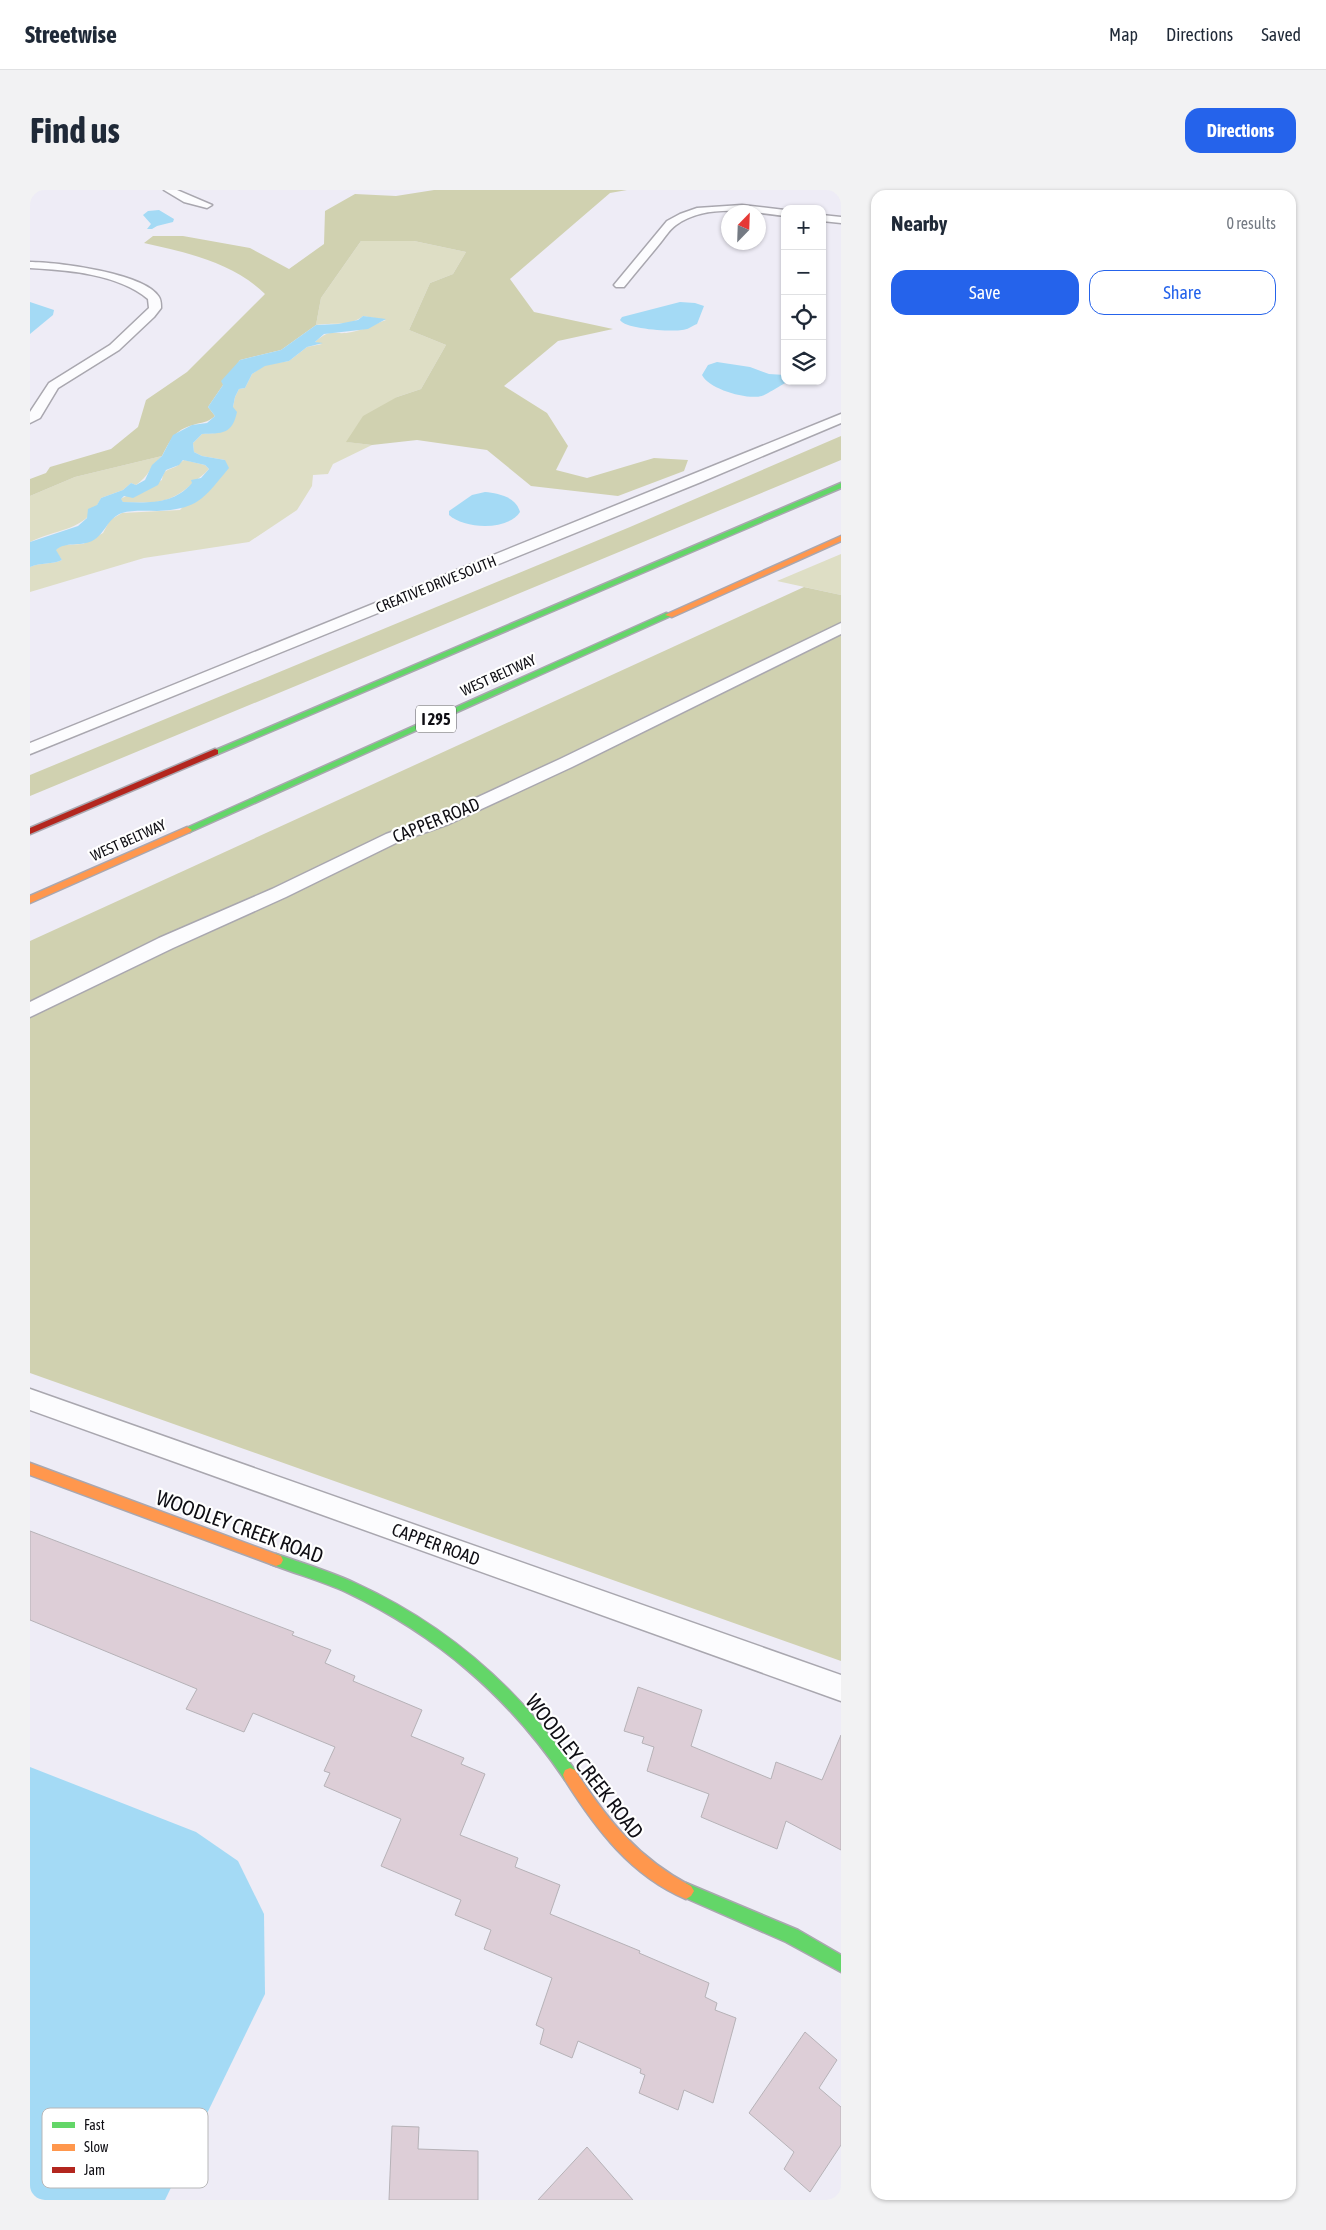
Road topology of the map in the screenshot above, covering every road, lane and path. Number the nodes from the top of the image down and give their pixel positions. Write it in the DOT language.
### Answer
graph roads {
  1 [pos="169,190"];
  2 [pos="207,206"];
  3 [pos="781,213"];
  4 [pos="826,218"];
  5 [pos="841,220"];
  6 [pos="30,265"];
  7 [pos="620,285"];
  8 [pos="841,418"];
  9 [pos="30,419"];
  10 [pos="841,485"];
  11 [pos="841,538"];
  12 [pos="841,628"];
  13 [pos="30,749"];
  14 [pos="30,831"];
  15 [pos="30,900"];
  16 [pos="30,1010"];
  17 [pos="30,1399"];
  18 [pos="30,1469"];
  19 [pos="841,1688"];
  20 [pos="841,1964"];
  1 -- 2 [label="street"];
  3 -- 7 [label="street"];
  4 -- 5 [label="street"];
  6 -- 9 [label="street"];
  8 -- 13 [label="street, CREATIVE DRIVE SOUTH"];
  10 -- 14 [label="main road"];
  11 -- 15 [label="main road, WEST BELTWAY / I 295"];
  12 -- 16 [label="street, CAPPER ROAD"];
  17 -- 19 [label="street, CAPPER ROAD"];
  18 -- 20 [label="main road, WOODLEY CREEK ROAD"];
}
